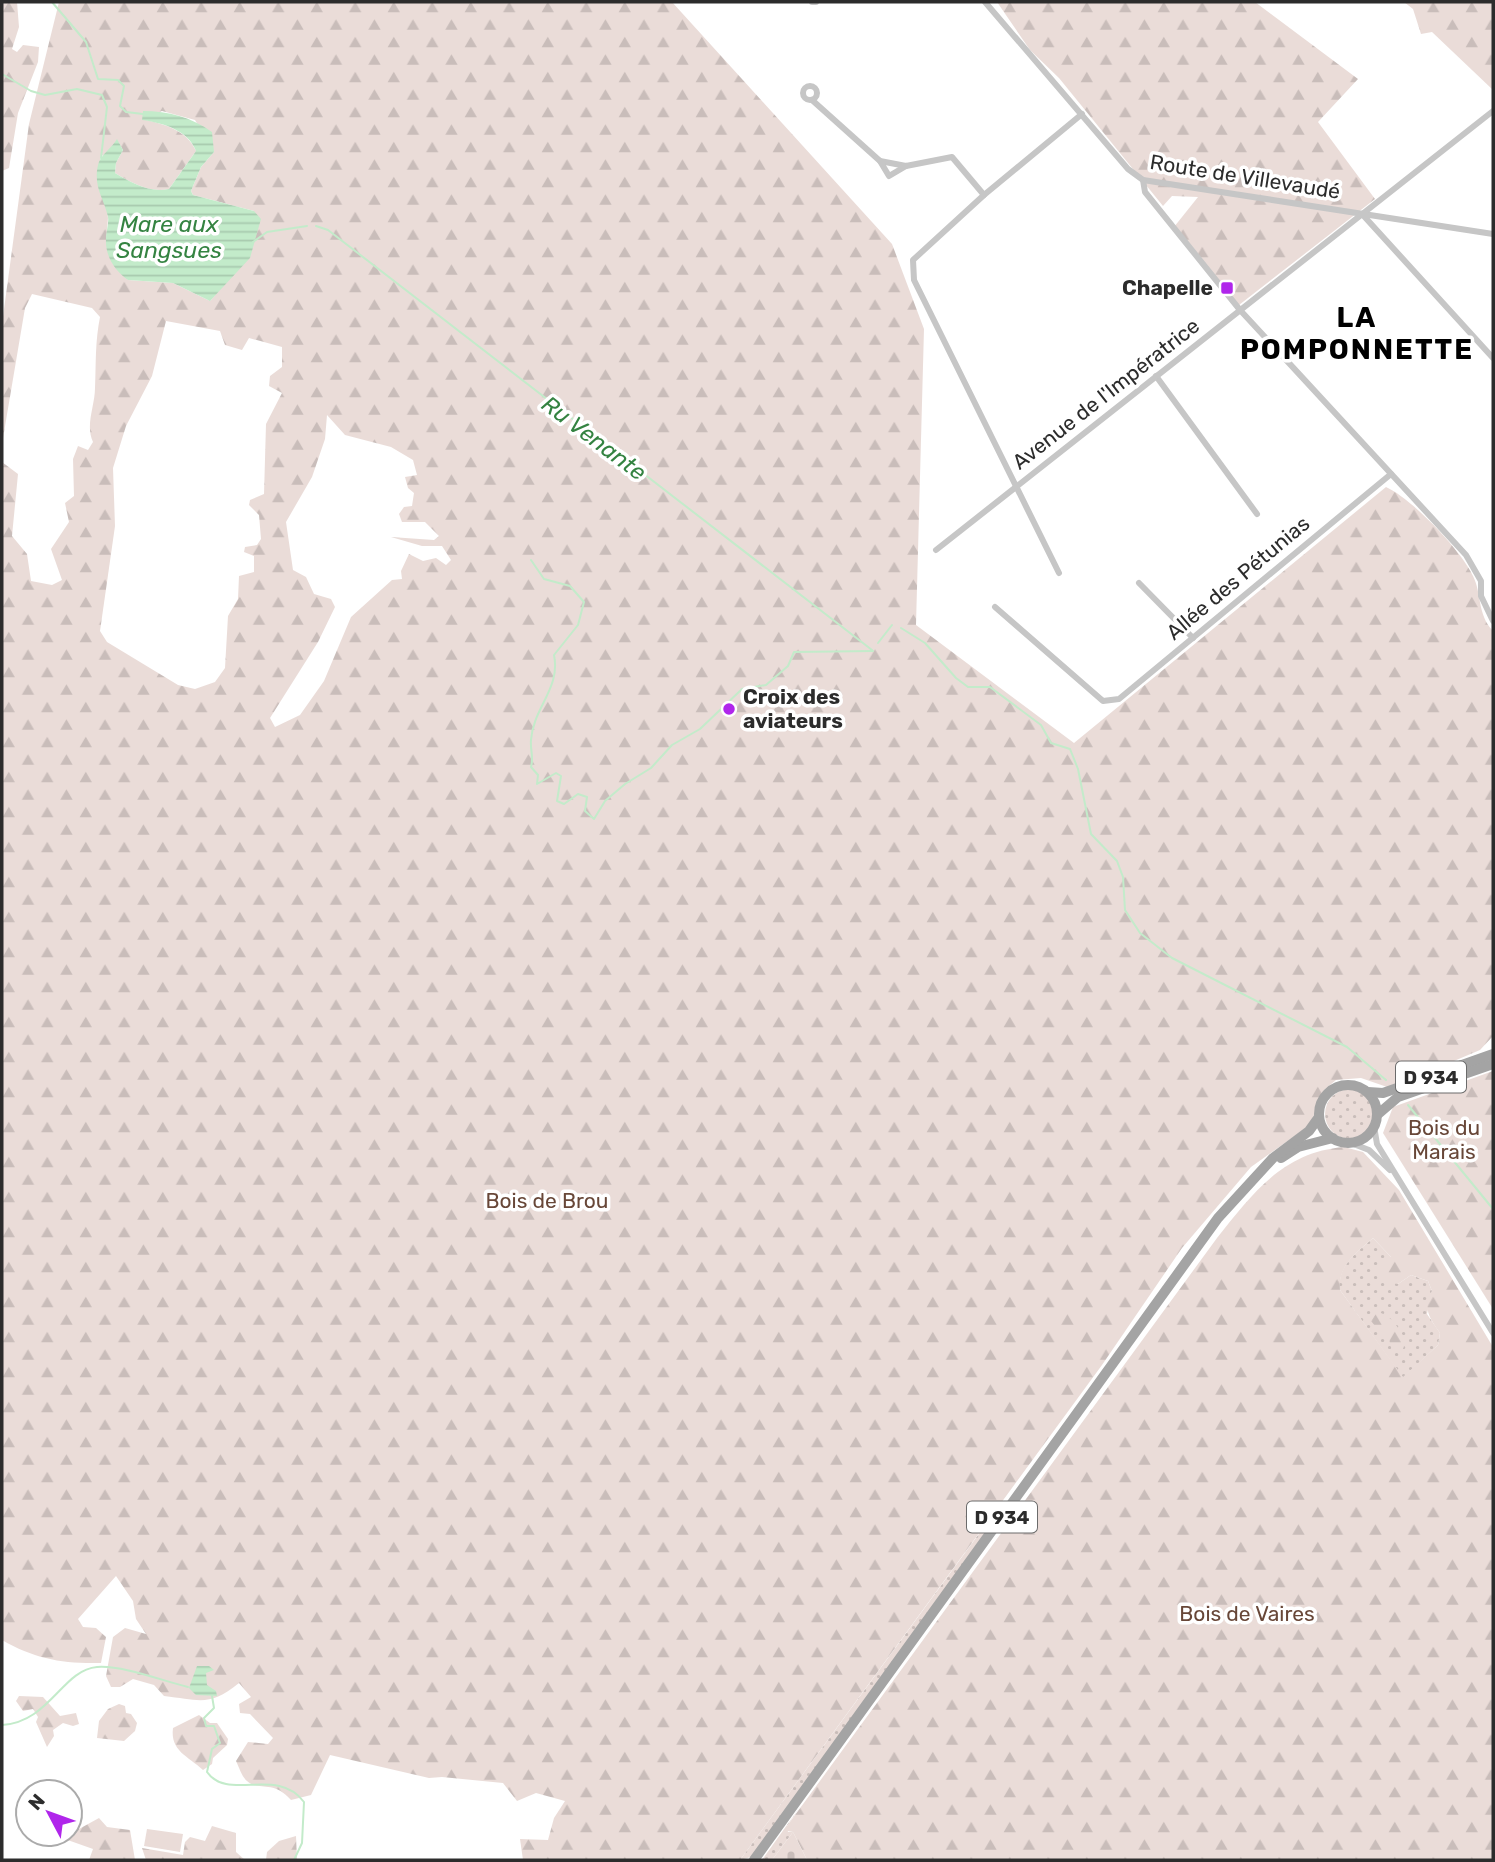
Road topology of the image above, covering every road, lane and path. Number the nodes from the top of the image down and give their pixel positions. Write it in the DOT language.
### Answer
graph roads {
  1 [pos="985,2"];
  2 [pos="812,100"];
  3 [pos="1493,111"];
  4 [pos="1082,114"];
  5 [pos="1143,180"];
  6 [pos="984,195"];
  7 [pos="1363,214"];
  8 [pos="1493,234"];
  9 [pos="1240,310"];
  10 [pos="1493,358"];
  11 [pos="1156,376"];
  12 [pos="1391,474"];
  13 [pos="1015,488"];
  14 [pos="1257,514"];
  15 [pos="936,550"];
  16 [pos="1059,573"];
  17 [pos="1139,583"];
  18 [pos="995,607"];
  19 [pos="1493,621"];
  20 [pos="1193,638"];
  21 [pos="1493,1056"];
  22 [pos="1493,1064"];
  23 [pos="1450,1079"];
  24 [pos="1368,1092"];
  25 [pos="1377,1115"];
  26 [pos="1320,1117"];
  27 [pos="1374,1126"];
  28 [pos="1333,1138"];
  29 [pos="1351,1143"];
  30 [pos="1255,1176"];
  31 [pos="1399,1179"];
  32 [pos="1493,1333"];
  33 [pos="754,1860"];
  1 -- 4 [label="street, Route de Villevaudé"];
  2 -- 6 [label="street"];
  3 -- 7 [label="street, Avenue de l'Impératrice"];
  4 -- 5 [label="street, Route de Villevaudé"];
  4 -- 6 [label="street"];
  5 -- 7 [label="street, Route de Villevaudé"];
  5 -- 9 [label="street"];
  6 -- 13 [label="street"];
  7 -- 8 [label="street, Route de Villevaudé"];
  7 -- 9 [label="street, Avenue de l'Impératrice"];
  7 -- 10 [label="street"];
  9 -- 11 [label="street, Avenue de l'Impératrice"];
  9 -- 12 [label="street"];
  11 -- 13 [label="street, Avenue de l'Impératrice"];
  11 -- 14 [label="street"];
  12 -- 19 [label="street"];
  12 -- 20 [label="street, Allée des Pétunias"];
  13 -- 15 [label="street, Avenue de l'Impératrice"];
  13 -- 16 [label="street"];
  17 -- 20 [label="street"];
  18 -- 20 [label="street, Allée des Pétunias"];
  21 -- 23 [label="street"];
  21 -- 24 [label="main road, D 934"];
  22 -- 23 [label="main road, D 934"];
  23 -- 25 [label="main road, D 934"];
  24 -- 25 [label="main road"];
  24 -- 26 [label="main road"];
  25 -- 27 [label="main road"];
  26 -- 28 [label="main road"];
  26 -- 30 [label="main road, D 934"];
  27 -- 29 [label="main road"];
  27 -- 31 [label="street"];
  28 -- 29 [label="main road"];
  28 -- 30 [label="main road, D 934"];
  29 -- 31 [label="street"];
  30 -- 33 [label="main road, D 934"];
  31 -- 32 [label="street"];
}
